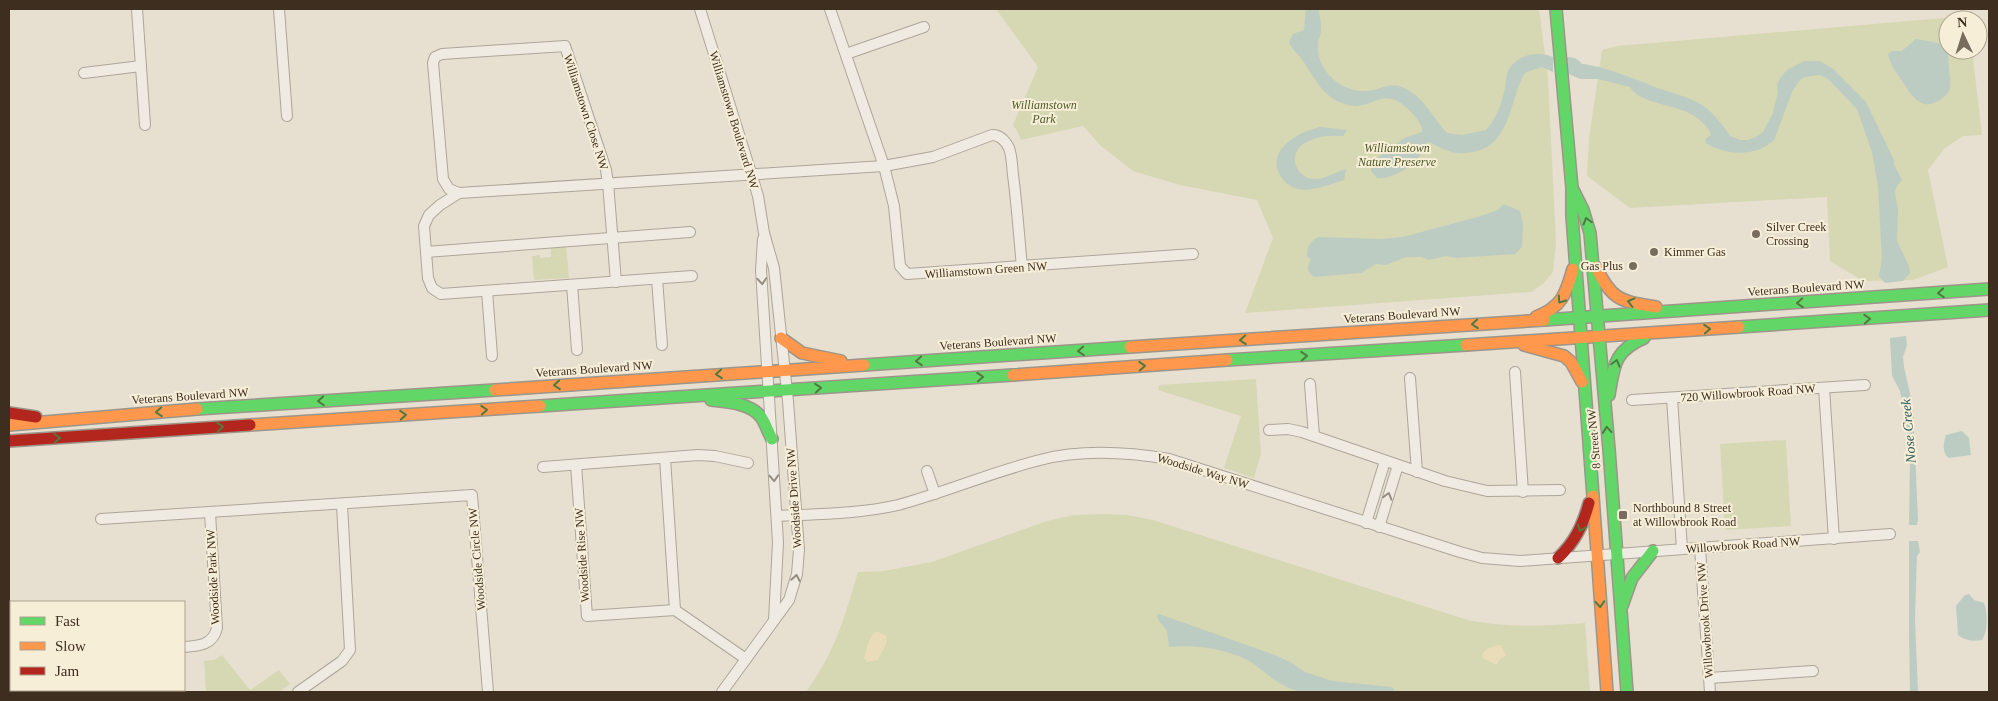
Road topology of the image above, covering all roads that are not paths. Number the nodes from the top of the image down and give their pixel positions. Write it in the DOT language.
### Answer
graph roads {
  1 [pos="137,9"];
  2 [pos="279,9"];
  3 [pos="700,9"];
  4 [pos="830,9"];
  5 [pos="1556,9"];
  6 [pos="924,27"];
  7 [pos="846,54"];
  8 [pos="141,66"];
  9 [pos="84,72"];
  10 [pos="287,116"];
  11 [pos="145,125"];
  12 [pos="884,166"];
  13 [pos="751,173"];
  14 [pos="608,183"];
  15 [pos="1572,188"];
  16 [pos="459,193"];
  17 [pos="690,232"];
  18 [pos="764,233"];
  19 [pos="612,238"];
  20 [pos="426,252"];
  21 [pos="1193,254"];
  22 [pos="1576,258"];
  23 [pos="1592,258"];
  24 [pos="1022,267"];
  25 [pos="692,276"];
  26 [pos="657,279"];
  27 [pos="616,282"];
  28 [pos="572,285"];
  29 [pos="1989,289"];
  30 [pos="487,291"];
  31 [pos="1989,310"];
  32 [pos="1679,311"];
  33 [pos="1597,316"];
  34 [pos="1580,318"];
  35 [pos="1524,321"];
  36 [pos="1658,332"];
  37 [pos="1599,336"];
  38 [pos="1581,337"];
  39 [pos="781,338"];
  40 [pos="1514,342"];
  41 [pos="662,345"];
  42 [pos="577,350"];
  43 [pos="492,356"];
  44 [pos="866,365"];
  45 [pos="784,370"];
  46 [pos="768,371"];
  47 [pos="1515,372"];
  48 [pos="1410,378"];
  49 [pos="1310,384"];
  50 [pos="1584,385"];
  51 [pos="1865,385"];
  52 [pos="1824,388"];
  53 [pos="786,390"];
  54 [pos="769,391"];
  55 [pos="683,396"];
  56 [pos="1672,398"];
  57 [pos="1632,400"];
  58 [pos="1606,410"];
  59 [pos="9,413"];
  60 [pos="72,421"];
  61 [pos="9,425"];
  62 [pos="1268,430"];
  63 [pos="1314,436"];
  64 [pos="772,440"];
  65 [pos="9,441"];
  66 [pos="665,458"];
  67 [pos="1385,461"];
  68 [pos="748,463"];
  69 [pos="576,465"];
  70 [pos="1398,465"];
  71 [pos="543,467"];
  72 [pos="927,471"];
  73 [pos="1417,472"];
  74 [pos="1560,490"];
  75 [pos="1592,490"];
  76 [pos="1523,492"];
  77 [pos="935,494"];
  78 [pos="342,505"];
  79 [pos="210,513"];
  80 [pos="796,515"];
  81 [pos="776,516"];
  82 [pos="101,519"];
  83 [pos="1366,523"];
  84 [pos="1379,527"];
  85 [pos="1890,534"];
  86 [pos="1834,539"];
  87 [pos="1700,548"];
  88 [pos="1682,549"];
  89 [pos="1653,551"];
  90 [pos="1616,554"];
  91 [pos="1597,556"];
  92 [pos="1558,558"];
  93 [pos="675,610"];
  94 [pos="1620,611"];
  95 [pos="774,620"];
  96 [pos="185,647"];
  97 [pos="746,659"];
  98 [pos="1812,671"];
  99 [pos="1709,678"];
  100 [pos="298,692"];
  101 [pos="488,692"];
  102 [pos="722,692"];
  103 [pos="1606,692"];
  104 [pos="1627,692"];
  105 [pos="1710,692"];
  1 -- 8 [label="street"];
  2 -- 10 [label="street"];
  3 -- 13 [label="street, Williamstown Boulevard NW"];
  4 -- 7 [label="street, Williamstown Green NW"];
  5 -- 15 [label="main road, 8 Street NW"];
  6 -- 7 [label="street"];
  7 -- 12 [label="street, Williamstown Green NW"];
  8 -- 9 [label="street"];
  8 -- 11 [label="street"];
  12 -- 13 [label="street, Williamstown Close NW"];
  12 -- 24 [label="street, Williamstown Green NW"];
  12 -- 24 [label="street, Williamstown Close NW"];
  13 -- 14 [label="street, Williamstown Close NW"];
  13 -- 18 [label="street, Williamstown Boulevard NW"];
  14 -- 16 [label="street, Williamstown Close NW"];
  14 -- 16 [label="street, Williamstown Close NW"];
  14 -- 19 [label="street"];
  15 -- 22 [label="main road, 8 Street NW"];
  23 -- 15 [label="main road, 8 Street NW, one-way"];
  16 -- 20 [label="street"];
  17 -- 19 [label="street"];
  18 -- 39 [label="street, Williamstown Boulevard NW"];
  18 -- 46 [label="street, Williamstown Boulevard NW, one-way"];
  19 -- 20 [label="street"];
  19 -- 27 [label="street"];
  20 -- 30 [label="street"];
  21 -- 24 [label="street, Williamstown Green NW"];
  22 -- 34 [label="main road, 8 Street NW"];
  22 -- 35 [label="main road, one-way"];
  32 -- 23 [label="main road, one-way"];
  23 -- 33 [label="main road, 8 Street NW"];
  25 -- 26 [label="street"];
  26 -- 27 [label="street"];
  26 -- 41 [label="street"];
  27 -- 28 [label="street"];
  28 -- 30 [label="street"];
  28 -- 42 [label="street"];
  29 -- 32 [label="main road, Veterans Boulevard NW, one-way"];
  30 -- 43 [label="street"];
  36 -- 31 [label="main road, one-way"];
  32 -- 33 [label="main road, Veterans Boulevard NW"];
  33 -- 34 [label="main road, Veterans Boulevard NW"];
  33 -- 37 [label="main road, 8 Street NW"];
  34 -- 35 [label="main road, Veterans Boulevard NW"];
  34 -- 38 [label="main road, 8 Street NW"];
  35 -- 44 [label="main road, Veterans Boulevard NW, one-way"];
  36 -- 37 [label="main road"];
  58 -- 36 [label="main road, one-way"];
  37 -- 38 [label="main road"];
  37 -- 58 [label="main road, 8 Street NW"];
  38 -- 40 [label="main road"];
  38 -- 50 [label="main road, 8 Street NW"];
  39 -- 44 [label="main road"];
  39 -- 45 [label="street, Williamstown Boulevard NW"];
  40 -- 50 [label="main road"];
  53 -- 40 [label="main road, one-way"];
  44 -- 45 [label="main road, Veterans Boulevard NW"];
  45 -- 46 [label="main road, Veterans Boulevard NW"];
  45 -- 53 [label="street, Woodside Drive NW"];
  46 -- 54 [label="street, Woodside Drive NW"];
  46 -- 60 [label="main road, Veterans Boulevard NW, one-way"];
  47 -- 76 [label="street"];
  48 -- 73 [label="street"];
  49 -- 63 [label="street"];
  50 -- 75 [label="main road, 8 Street NW"];
  51 -- 52 [label="street, 720 Willowbrook Road NW"];
  52 -- 56 [label="street, 720 Willowbrook Road NW"];
  52 -- 86 [label="street, 720 Willowbrook Road NW"];
  53 -- 54 [label="main road"];
  53 -- 80 [label="street, Woodside Drive NW"];
  54 -- 55 [label="main road"];
  54 -- 64 [label="street, Woodside Drive NW"];
  55 -- 64 [label="main road"];
  65 -- 55 [label="main road, one-way"];
  56 -- 57 [label="street, 720 Willowbrook Road NW"];
  56 -- 88 [label="street, 720 Willowbrook Road NW"];
  90 -- 58 [label="main road, 8 Street NW, one-way"];
  59 -- 60 [label="main road"];
  60 -- 61 [label="main road, Veterans Boulevard NW"];
  62 -- 63 [label="street"];
  63 -- 67 [label="street"];
  64 -- 81 [label="street, Woodside Drive NW, one-way"];
  66 -- 68 [label="street"];
  66 -- 69 [label="street"];
  66 -- 93 [label="street"];
  67 -- 70 [label="street"];
  67 -- 83 [label="street"];
  69 -- 71 [label="street"];
  69 -- 93 [label="street, Woodside Rise NW"];
  70 -- 73 [label="street"];
  84 -- 70 [label="street, one-way"];
  72 -- 77 [label="street"];
  73 -- 76 [label="street"];
  74 -- 76 [label="street"];
  75 -- 91 [label="main road, 8 Street NW"];
  75 -- 92 [label="main road, one-way"];
  77 -- 80 [label="street, Woodside Way NW"];
  77 -- 83 [label="street, Woodside Way NW"];
  78 -- 79 [label="street, Woodside Circle NW"];
  78 -- 100 [label="street"];
  78 -- 101 [label="street, Woodside Circle NW"];
  79 -- 82 [label="street, Woodside Circle NW"];
  79 -- 96 [label="street, Woodside Park NW"];
  80 -- 81 [label="street, Woodside Way NW"];
  95 -- 80 [label="street, Woodside Drive NW, one-way"];
  81 -- 95 [label="street, Woodside Drive NW"];
  83 -- 84 [label="street, Woodside Way NW"];
  84 -- 92 [label="street, Woodside Way NW"];
  85 -- 86 [label="street, Willowbrook Road NW"];
  86 -- 87 [label="street, Willowbrook Road NW"];
  87 -- 88 [label="street, Willowbrook Road NW"];
  87 -- 99 [label="street, Willowbrook Drive NW"];
  88 -- 89 [label="street, Willowbrook Road NW"];
  89 -- 90 [label="street, Willowbrook Road NW"];
  89 -- 94 [label="main road"];
  90 -- 91 [label="street, Willowbrook Road NW"];
  90 -- 94 [label="main road, 8 Street NW"];
  91 -- 92 [label="street, Woodside Way NW"];
  91 -- 103 [label="main road, 8 Street NW, one-way"];
  93 -- 97 [label="street"];
  94 -- 104 [label="main road, 8 Street NW"];
  95 -- 97 [label="street, Woodside Drive NW"];
  97 -- 102 [label="street, Woodside Drive NW"];
  98 -- 99 [label="street"];
  99 -- 105 [label="street, Willowbrook Drive NW"];
}
